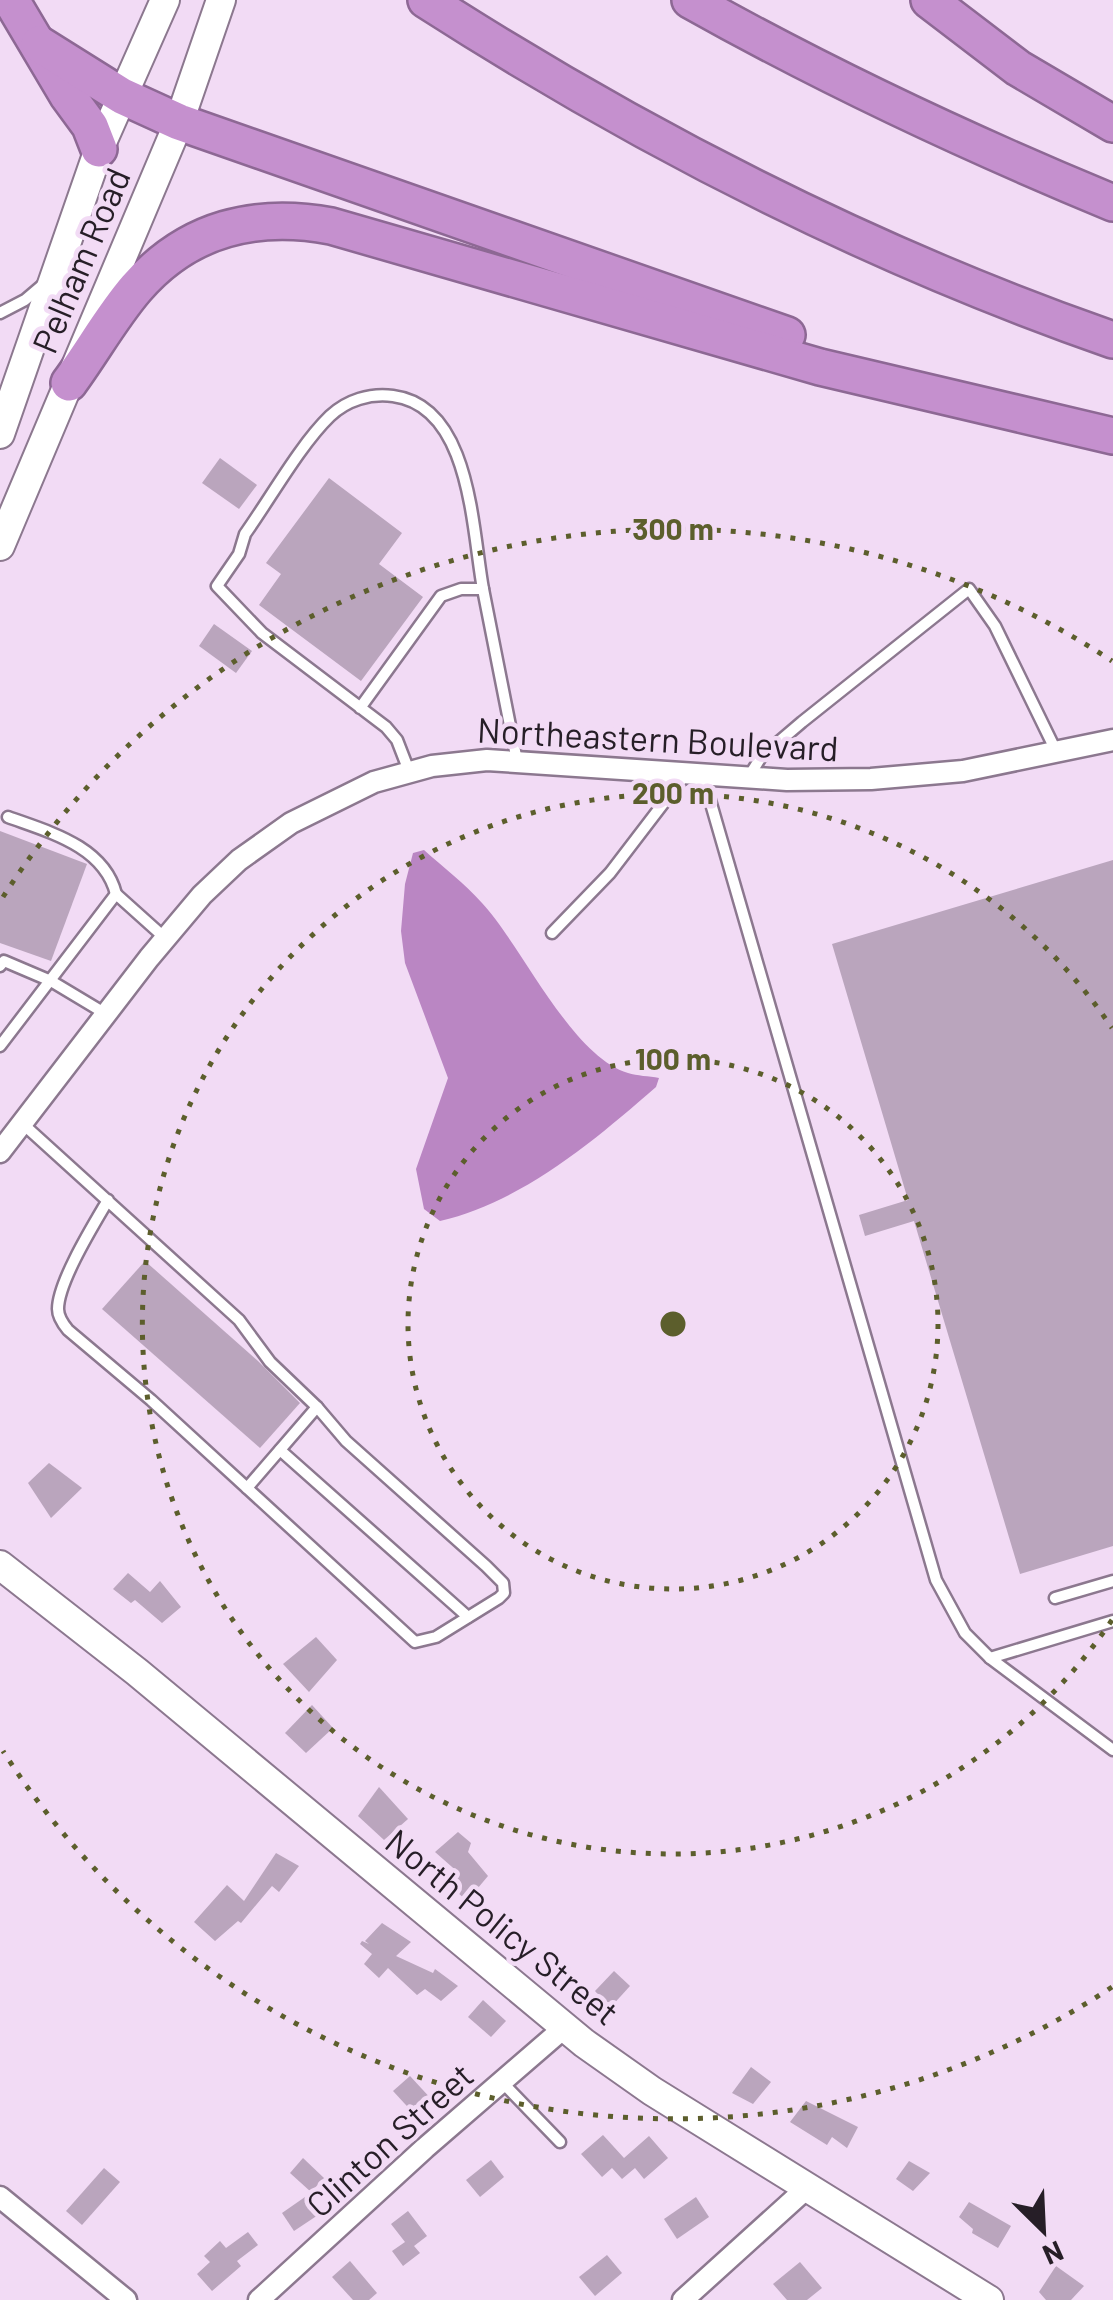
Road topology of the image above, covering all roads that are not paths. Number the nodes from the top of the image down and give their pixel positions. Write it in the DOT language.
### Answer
graph roads {
  1 [pos="11,0"];
  2 [pos="165,0"];
  3 [pos="221,0"];
  4 [pos="426,0"];
  5 [pos="690,0"];
  6 [pos="929,0"];
  7 [pos="39,44"];
  8 [pos="122,96"];
  9 [pos="179,122"];
  10 [pos="1113,124"];
  11 [pos="99,149"];
  12 [pos="1113,204"];
  13 [pos="59,268"];
  14 [pos="0,313"];
  15 [pos="1113,340"];
  16 [pos="69,383"];
  17 [pos="1098,433"];
  18 [pos="0,434"];
  19 [pos="0,546"];
  20 [pos="482,589"];
  21 [pos="360,708"];
  22 [pos="1113,740"];
  23 [pos="1057,754"];
  24 [pos="517,761"];
  25 [pos="409,771"];
  26 [pos="694,775"];
  27 [pos="748,778"];
  28 [pos="8,817"];
  29 [pos="116,894"];
  30 [pos="552,934"];
  31 [pos="165,938"];
  32 [pos="1,962"];
  33 [pos="51,981"];
  34 [pos="106,1014"];
  35 [pos="0,1046"];
  36 [pos="22,1124"];
  37 [pos="0,1152"];
  38 [pos="108,1200"];
  39 [pos="317,1407"];
  40 [pos="280,1450"];
  41 [pos="246,1488"];
  42 [pos="0,1565"];
  43 [pos="1113,1581"];
  44 [pos="1055,1598"];
  45 [pos="468,1617"];
  46 [pos="1113,1621"];
  47 [pos="990,1658"];
  48 [pos="1113,1750"];
  49 [pos="565,2027"];
  50 [pos="502,2082"];
  51 [pos="560,2142"];
  52 [pos="808,2186"];
  53 [pos="0,2198"];
  54 [pos="126,2300"];
  55 [pos="259,2300"];
  56 [pos="682,2300"];
  57 [pos="990,2300"];
  1 -- 7 [label="highway"];
  2 -- 8 [label="street, Pelham Road"];
  3 -- 9 [label="street, Pelham Road"];
  4 -- 15 [label="highway"];
  5 -- 12 [label="highway"];
  6 -- 10 [label="highway"];
  7 -- 8 [label="highway"];
  7 -- 11 [label="highway"];
  8 -- 9 [label="highway"];
  8 -- 11 [label="street, Pelham Road"];
  9 -- 16 [label="street, Pelham Road"];
  9 -- 17 [label="highway"];
  11 -- 13 [label="street, Pelham Road"];
  13 -- 14 [label="lane"];
  13 -- 18 [label="street, Pelham Road"];
  16 -- 17 [label="highway"];
  16 -- 19 [label="street, Pelham Road"];
  20 -- 21 [label="lane"];
  20 -- 21 [label="lane"];
  20 -- 24 [label="lane"];
  21 -- 25 [label="lane"];
  22 -- 23 [label="street, Northeastern Boulevard"];
  23 -- 27 [label="street, Northeastern Boulevard"];
  23 -- 27 [label="lane"];
  24 -- 25 [label="street, Northeastern Boulevard"];
  24 -- 26 [label="street, Northeastern Boulevard"];
  25 -- 31 [label="street, Northeastern Boulevard"];
  26 -- 27 [label="street, Northeastern Boulevard"];
  26 -- 30 [label="lane"];
  26 -- 47 [label="lane"];
  28 -- 29 [label="lane"];
  29 -- 31 [label="lane"];
  29 -- 33 [label="lane"];
  31 -- 34 [label="street, Northeastern Boulevard"];
  32 -- 33 [label="lane"];
  33 -- 34 [label="lane"];
  33 -- 35 [label="lane"];
  34 -- 36 [label="street, Northeastern Boulevard"];
  36 -- 37 [label="street, Northeastern Boulevard"];
  36 -- 38 [label="lane"];
  38 -- 39 [label="lane"];
  38 -- 41 [label="lane"];
  39 -- 40 [label="lane"];
  39 -- 45 [label="lane"];
  40 -- 41 [label="lane"];
  40 -- 45 [label="lane"];
  41 -- 45 [label="lane"];
  42 -- 49 [label="street, North Policy Street"];
  43 -- 44 [label="lane"];
  46 -- 47 [label="lane"];
  47 -- 48 [label="lane"];
  49 -- 50 [label="street, Clinton Street"];
  49 -- 52 [label="street, North Policy Street"];
  50 -- 51 [label="lane"];
  50 -- 55 [label="street, Clinton Street"];
  52 -- 56 [label="street"];
  52 -- 57 [label="street, North Policy Street"];
  53 -- 54 [label="street"];
}
